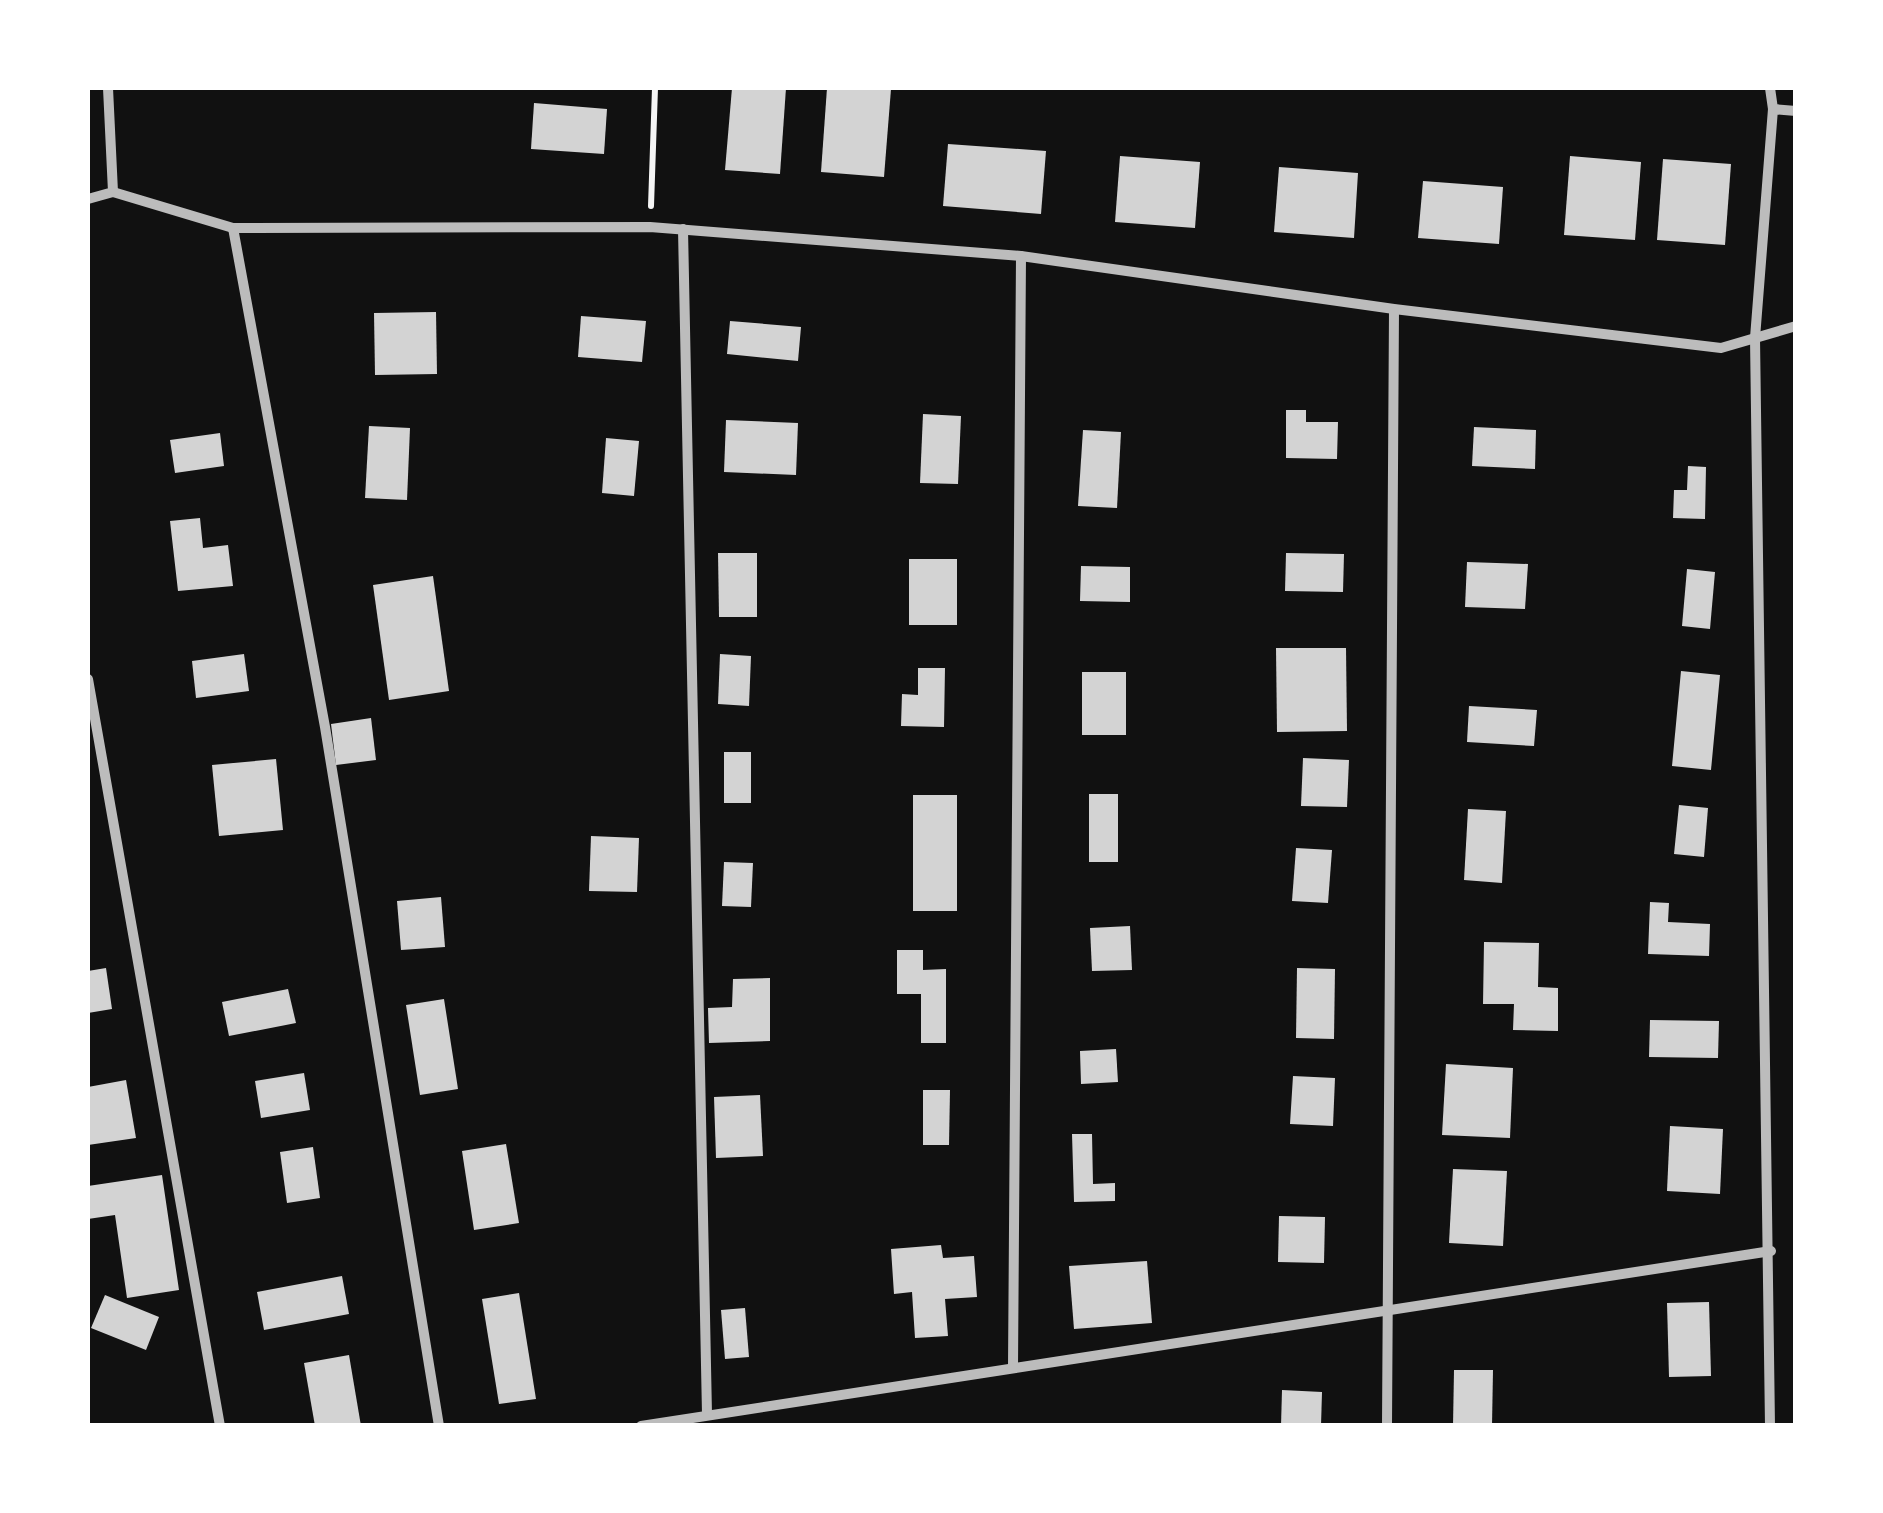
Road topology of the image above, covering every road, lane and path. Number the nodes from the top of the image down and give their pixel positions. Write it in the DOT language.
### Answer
graph roads {
  1 [pos="108,88"];
  2 [pos="655,88"];
  3 [pos="1770,88"];
  4 [pos="1772,109"];
  5 [pos="1796,111"];
  6 [pos="113,192"];
  7 [pos="88,199"];
  8 [pos="650,227"];
  9 [pos="233,228"];
  10 [pos="683,229"];
  11 [pos="1021,256"];
  12 [pos="1394,309"];
  13 [pos="1796,326"];
  14 [pos="1755,338"];
  15 [pos="88,679"];
  16 [pos="1770,1251"];
  17 [pos="1385,1310"];
  18 [pos="1013,1367"];
  19 [pos="707,1414"];
  20 [pos="220,1426"];
  21 [pos="438,1426"];
  22 [pos="641,1426"];
  23 [pos="1387,1426"];
  24 [pos="1770,1426"];
  1 -- 6 [label="street"];
  2 -- 8 [label="path"];
  3 -- 4 [label="street"];
  4 -- 5 [label="street"];
  4 -- 14 [label="street"];
  6 -- 7 [label="street"];
  6 -- 9 [label="street"];
  8 -- 9 [label="street"];
  8 -- 10 [label="street"];
  9 -- 21 [label="street"];
  10 -- 11 [label="street"];
  10 -- 19 [label="street"];
  11 -- 12 [label="street"];
  11 -- 18 [label="street"];
  12 -- 14 [label="street"];
  12 -- 17 [label="street"];
  13 -- 14 [label="street"];
  14 -- 16 [label="street"];
  15 -- 20 [label="street"];
  16 -- 17 [label="street"];
  16 -- 24 [label="street"];
  17 -- 18 [label="street"];
  17 -- 23 [label="street"];
  18 -- 19 [label="street"];
  19 -- 22 [label="street"];
}
